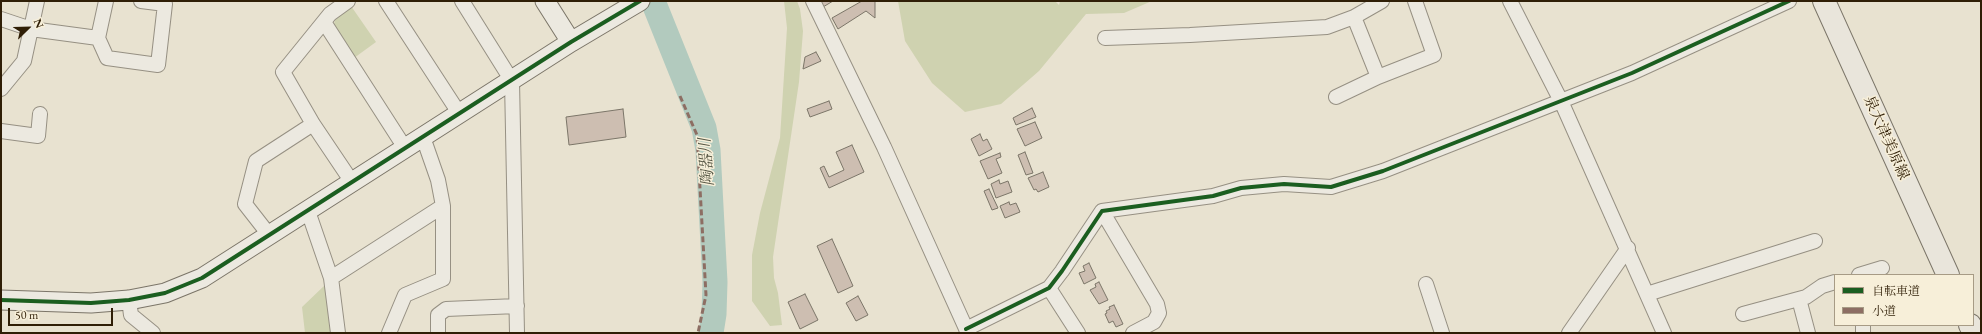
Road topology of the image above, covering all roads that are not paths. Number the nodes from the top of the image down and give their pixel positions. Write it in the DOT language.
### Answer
graph roads {
  1 [pos="37,1"];
  2 [pos="106,1"];
  3 [pos="141,1"];
  4 [pos="348,1"];
  5 [pos="386,1"];
  6 [pos="462,1"];
  7 [pos="545,1"];
  8 [pos="640,1"];
  9 [pos="813,1"];
  10 [pos="1382,1"];
  11 [pos="1415,1"];
  12 [pos="1510,1"];
  13 [pos="1789,1"];
  14 [pos="1824,1"];
  15 [pos="1354,17"];
  16 [pos="1,19"];
  17 [pos="324,22"];
  18 [pos="31,29"];
  19 [pos="98,38"];
  20 [pos="1105,38"];
  21 [pos="571,42"];
  22 [pos="1378,77"];
  23 [pos="512,81"];
  24 [pos="1,89"];
  25 [pos="1336,96"];
  26 [pos="1561,101"];
  27 [pos="40,114"];
  28 [pos="459,114"];
  29 [pos="313,124"];
  30 [pos="1,131"];
  31 [pos="423,137"];
  32 [pos="405,148"];
  33 [pos="352,182"];
  34 [pos="443,206"];
  35 [pos="308,211"];
  36 [pos="1102,211"];
  37 [pos="270,236"];
  38 [pos="1816,241"];
  39 [pos="1628,248"];
  40 [pos="1882,268"];
  41 [pos="1862,274"];
  42 [pos="1948,274"];
  43 [pos="331,278"];
  44 [pos="1834,282"];
  45 [pos="1426,284"];
  46 [pos="1049,288"];
  47 [pos="1647,294"];
  48 [pos="1799,299"];
  49 [pos="1,300"];
  50 [pos="129,300"];
  51 [pos="517,306"];
  52 [pos="1743,314"];
  53 [pos="967,331"];
  54 [pos="153,333"];
  55 [pos="338,333"];
  56 [pos="389,333"];
  57 [pos="438,333"];
  58 [pos="517,333"];
  59 [pos="1078,333"];
  60 [pos="1133,333"];
  61 [pos="1442,333"];
  62 [pos="1569,333"];
  63 [pos="1664,333"];
  64 [pos="1808,333"];
  1 -- 18 [label="street"];
  2 -- 19 [label="street"];
  3 -- 19 [label="street"];
  4 -- 17 [label="street"];
  5 -- 28 [label="street"];
  6 -- 23 [label="street"];
  7 -- 21 [label="street"];
  8 -- 21 [label="street"];
  9 -- 53 [label="street"];
  10 -- 15 [label="street"];
  11 -- 22 [label="street"];
  12 -- 26 [label="street"];
  13 -- 26 [label="street"];
  14 -- 42 [label="main road, 泉大津美原線"];
  15 -- 20 [label="street"];
  15 -- 22 [label="street"];
  16 -- 18 [label="street"];
  17 -- 29 [label="street"];
  17 -- 32 [label="street"];
  18 -- 19 [label="street"];
  18 -- 24 [label="street"];
  21 -- 23 [label="street"];
  22 -- 25 [label="street"];
  23 -- 28 [label="street"];
  23 -- 51 [label="street"];
  26 -- 36 [label="street"];
  26 -- 39 [label="street"];
  27 -- 30 [label="street"];
  28 -- 31 [label="street"];
  29 -- 33 [label="street"];
  29 -- 37 [label="street"];
  31 -- 32 [label="street"];
  31 -- 34 [label="street"];
  32 -- 33 [label="street"];
  33 -- 35 [label="street"];
  34 -- 43 [label="street"];
  34 -- 56 [label="street"];
  35 -- 37 [label="street"];
  35 -- 43 [label="street"];
  36 -- 46 [label="street"];
  36 -- 60 [label="street"];
  37 -- 50 [label="street"];
  38 -- 47 [label="street"];
  39 -- 47 [label="street"];
  39 -- 62 [label="street"];
  40 -- 41 [label="street"];
  43 -- 55 [label="street"];
  44 -- 48 [label="street"];
  45 -- 61 [label="street"];
  46 -- 53 [label="street"];
  46 -- 59 [label="street"];
  47 -- 63 [label="street"];
  48 -- 52 [label="street"];
  48 -- 64 [label="street"];
  49 -- 50 [label="street"];
  50 -- 54 [label="street"];
  51 -- 57 [label="street"];
  51 -- 58 [label="street"];
}
